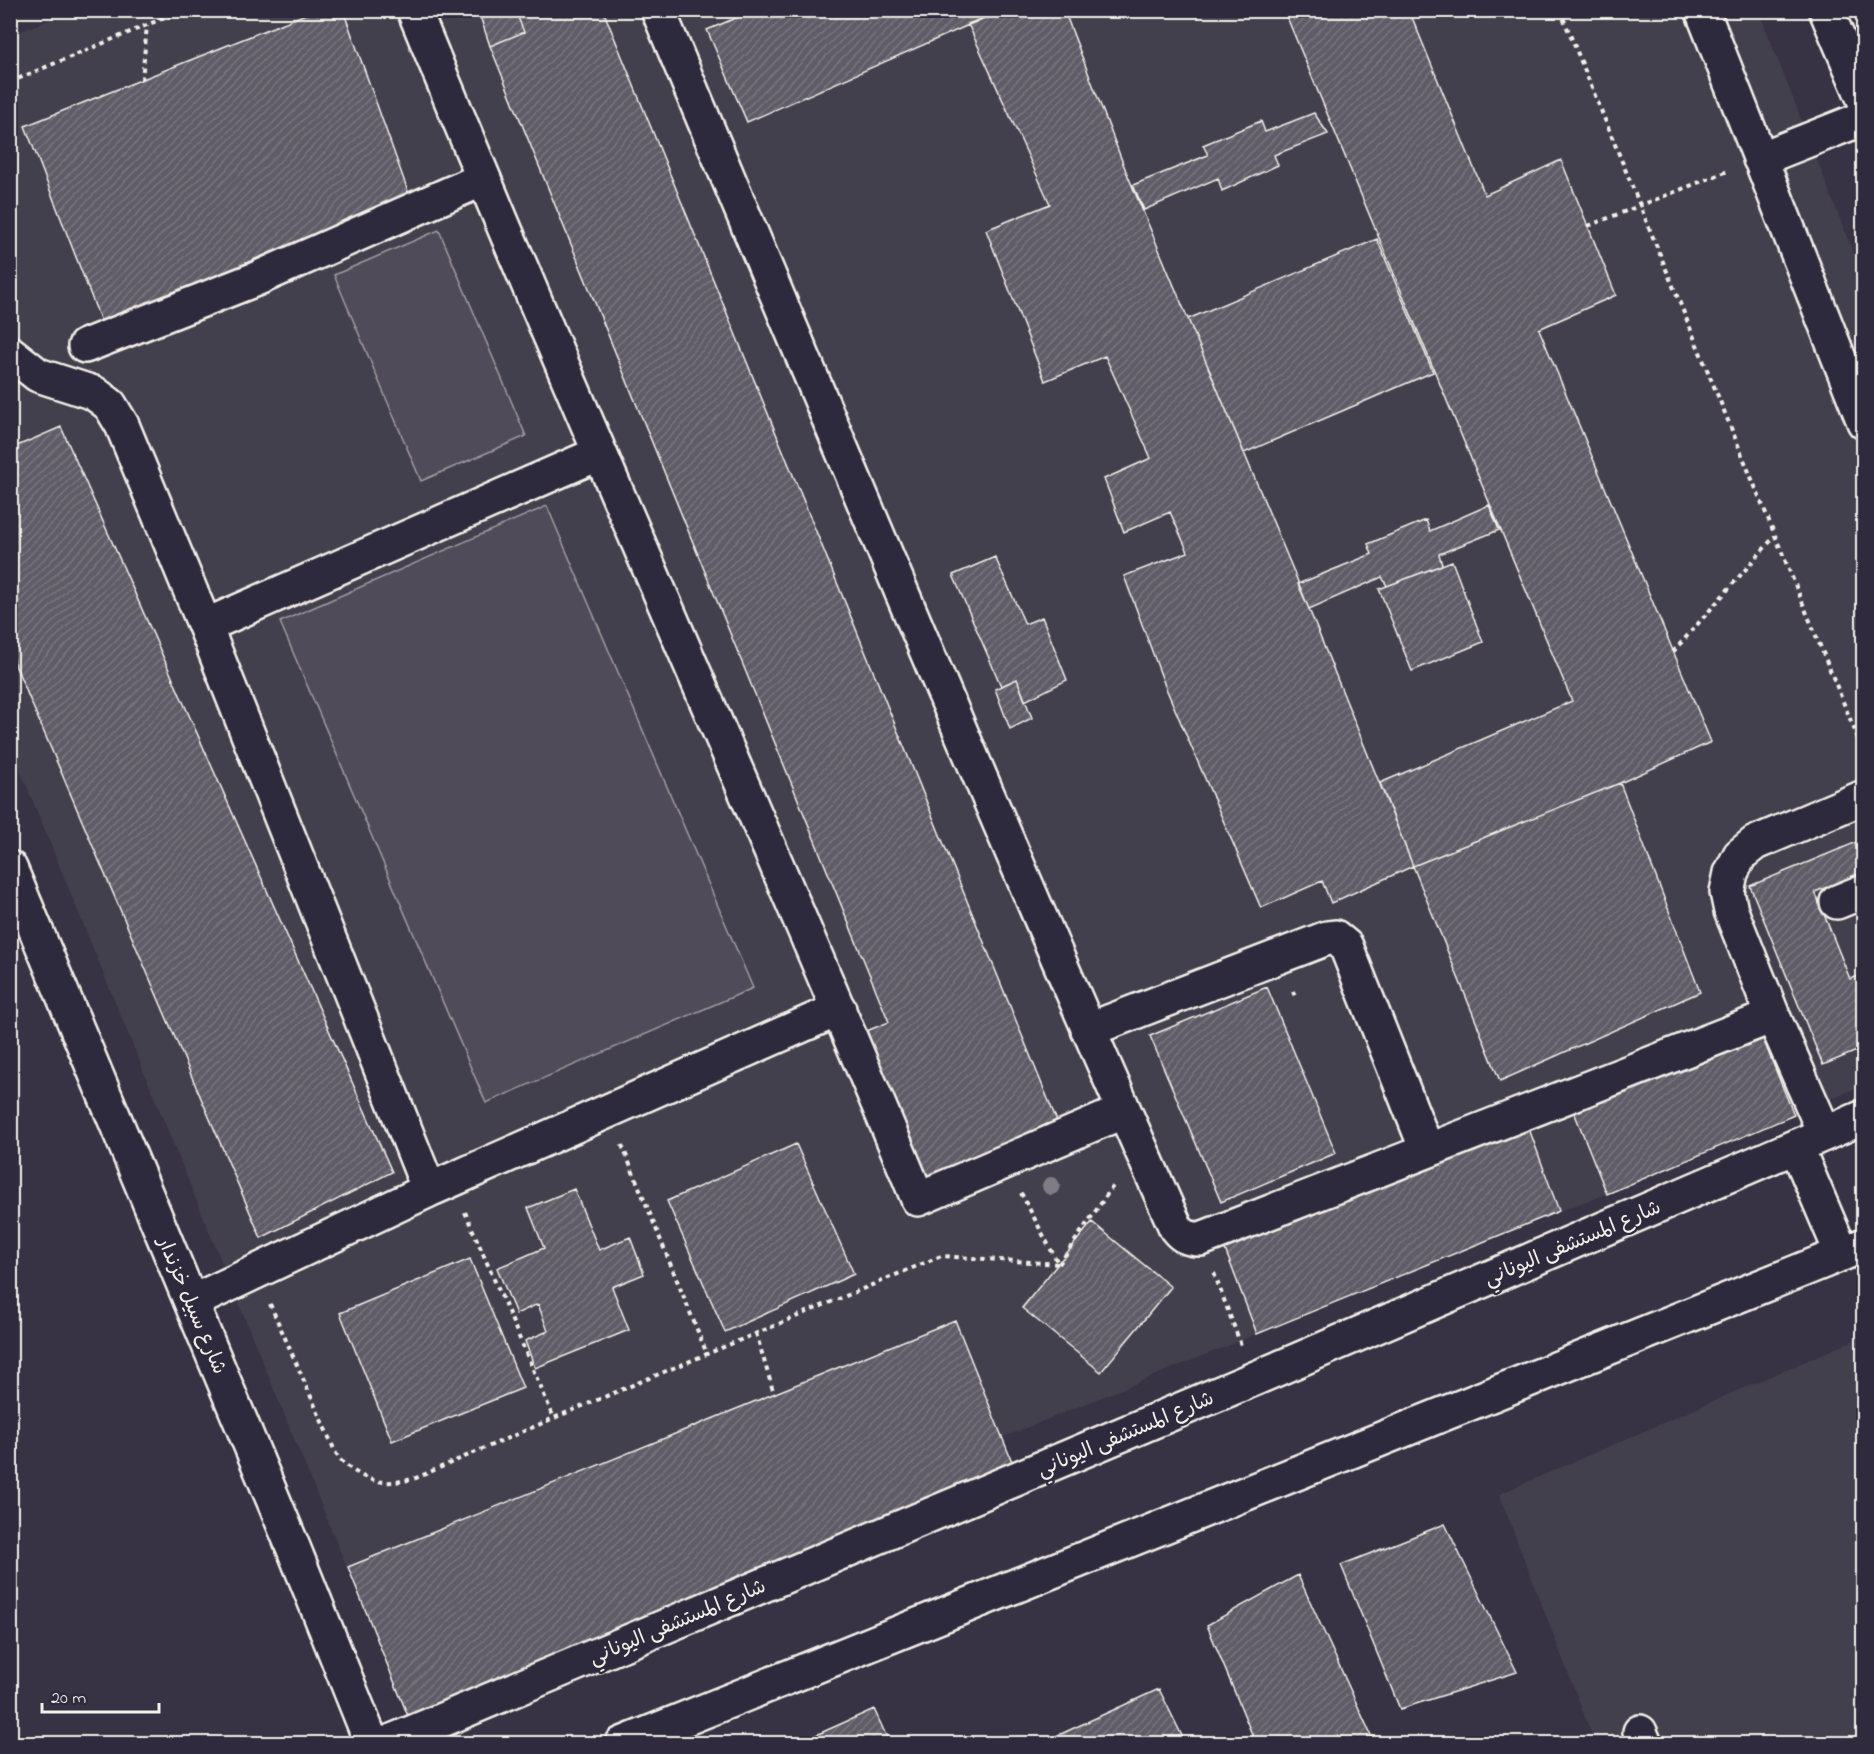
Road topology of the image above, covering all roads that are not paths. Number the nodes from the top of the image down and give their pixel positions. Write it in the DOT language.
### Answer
graph roads {
  1 [pos="414,10"];
  2 [pos="658,10"];
  3 [pos="1702,10"];
  4 [pos="1826,10"];
  5 [pos="1863,99"];
  6 [pos="1863,118"];
  7 [pos="1760,159"];
  8 [pos="483,179"];
  9 [pos="85,346"];
  10 [pos="10,353"];
  11 [pos="1863,422"];
  12 [pos="600,453"];
  13 [pos="205,626"];
  14 [pos="1863,796"];
  15 [pos="10,868"];
  16 [pos="839,1009"];
  17 [pos="1773,1016"];
  18 [pos="1088,1030"];
  19 [pos="1124,1111"];
  20 [pos="1863,1117"];
  21 [pos="1825,1134"];
  22 [pos="1796,1146"];
  23 [pos="1427,1150"];
  24 [pos="440,1185"];
  25 [pos="1852,1249"];
  26 [pos="192,1302"];
  27 [pos="372,1743"];
  28 [pos="385,1743"];
  29 [pos="622,1743"];
  1 -- 8 [label="street"];
  2 -- 18 [label="street"];
  3 -- 7 [label="street"];
  4 -- 5 [label="street"];
  6 -- 7 [label="street"];
  7 -- 11 [label="street"];
  8 -- 9 [label="street"];
  8 -- 12 [label="street"];
  10 -- 13 [label="street"];
  12 -- 13 [label="street"];
  12 -- 16 [label="street"];
  13 -- 24 [label="street"];
  14 -- 17 [label="street"];
  15 -- 26 [label="street, شارع سبيل خزندار"];
  16 -- 19 [label="street"];
  16 -- 24 [label="street"];
  17 -- 21 [label="street"];
  17 -- 23 [label="street"];
  18 -- 19 [label="street"];
  18 -- 23 [label="street"];
  19 -- 23 [label="street"];
  20 -- 21 [label="street, شارع المستشفى اليوناني"];
  21 -- 22 [label="street, شارع المستشفى اليوناني"];
  22 -- 25 [label="street"];
  22 -- 28 [label="street, شارع المستشفى اليوناني"];
  24 -- 26 [label="street"];
  25 -- 29 [label="street"];
  26 -- 27 [label="street, شارع سبيل خزندار"];
}
